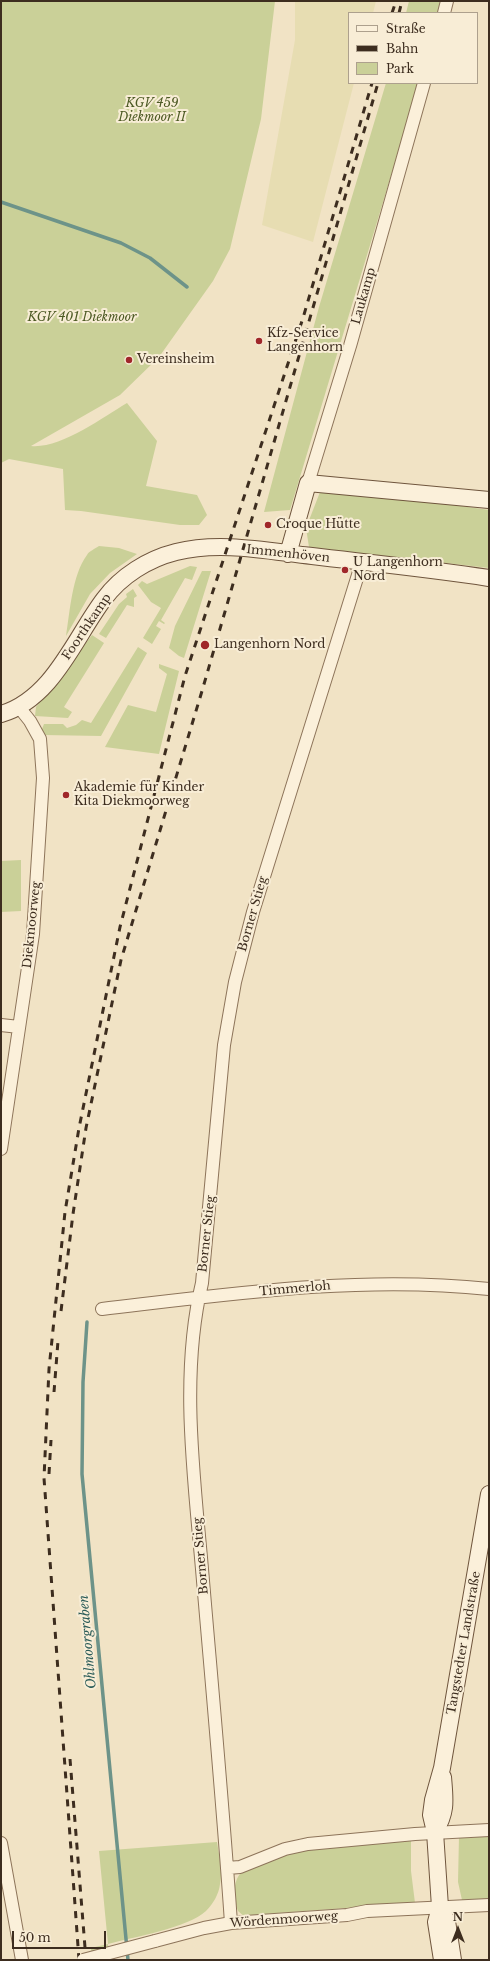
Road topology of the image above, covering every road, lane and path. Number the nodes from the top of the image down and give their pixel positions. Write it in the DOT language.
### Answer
graph roads {
  1 [pos="447,1"];
  2 [pos="444,12"];
  3 [pos="424,84"];
  4 [pos="308,483"];
  5 [pos="489,500"];
  6 [pos="206,548"];
  7 [pos="288,554"];
  8 [pos="362,562"];
  9 [pos="489,578"];
  10 [pos="18,706"];
  11 [pos="1,714"];
  12 [pos="1,1025"];
  13 [pos="19,1027"];
  14 [pos="1,1149"];
  15 [pos="489,1289"];
  16 [pos="199,1297"];
  17 [pos="102,1309"];
  18 [pos="489,1494"];
  19 [pos="489,1830"];
  20 [pos="435,1832"];
  21 [pos="1,1843"];
  22 [pos="227,1868"];
  23 [pos="489,1905"];
  24 [pos="440,1907"];
  25 [pos="231,1923"];
  26 [pos="22,1960"];
  27 [pos="83,1960"];
  28 [pos="442,1960"];
  29 [pos="453,1960"];
  1 -- 2 [label="street"];
  3 -- 4 [label="street, Laukamp"];
  4 -- 5 [label="street"];
  4 -- 7 [label="street, Laukamp"];
  6 -- 7 [label="street, Immenhöven"];
  6 -- 10 [label="street, Foorthkamp"];
  7 -- 8 [label="street, Immenhöven"];
  8 -- 9 [label="street, Immenhöven"];
  8 -- 16 [label="street, Borner Stieg"];
  10 -- 11 [label="street, Foorthkamp"];
  10 -- 13 [label="street, Diekmoorweg"];
  12 -- 13 [label="street"];
  13 -- 14 [label="street, Diekmoorweg"];
  15 -- 16 [label="street, Timmerloh"];
  16 -- 17 [label="street, Timmerloh"];
  16 -- 22 [label="street, Borner Stieg"];
  18 -- 20 [label="street, Tangstedter Landstraße"];
  19 -- 20 [label="street"];
  20 -- 22 [label="street"];
  20 -- 24 [label="street"];
  21 -- 26 [label="street"];
  22 -- 25 [label="street, Borner Stieg"];
  23 -- 24 [label="street, Wördenmoorweg"];
  24 -- 25 [label="street, Wördenmoorweg"];
  24 -- 28 [label="street"];
  24 -- 29 [label="street"];
  25 -- 27 [label="street, Wördenmoorweg, bridge"];
}
